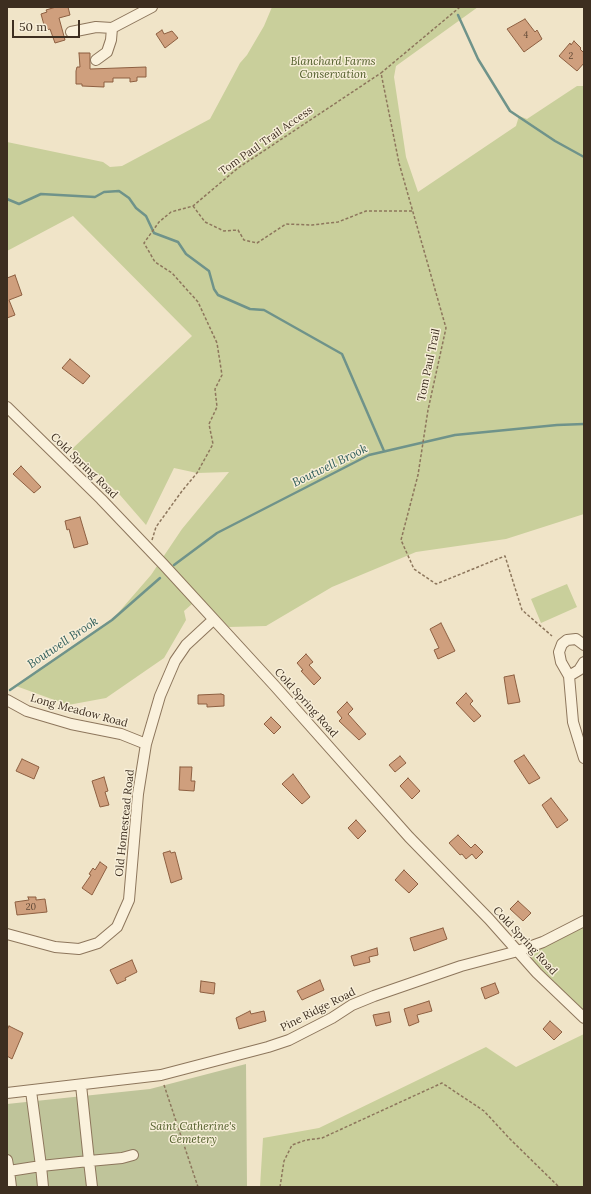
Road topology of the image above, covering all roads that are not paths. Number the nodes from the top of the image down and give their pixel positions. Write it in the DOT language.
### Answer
graph roads {
  1 [pos="152,7"];
  2 [pos="112,28"];
  3 [pos="71,32"];
  4 [pos="96,60"];
  5 [pos="7,407"];
  6 [pos="213,620"];
  7 [pos="584,645"];
  8 [pos="584,662"];
  9 [pos="569,676"];
  10 [pos="7,700"];
  11 [pos="146,744"];
  12 [pos="584,758"];
  13 [pos="584,921"];
  14 [pos="7,934"];
  15 [pos="518,951"];
  16 [pos="584,1018"];
  17 [pos="81,1085"];
  18 [pos="31,1091"];
  19 [pos="7,1093"];
  20 [pos="133,1155"];
  21 [pos="7,1160"];
  22 [pos="89,1161"];
  23 [pos="40,1166"];
  24 [pos="8,1171"];
  25 [pos="11,1187"];
  26 [pos="43,1187"];
  27 [pos="92,1187"];
  1 -- 2 [label="street"];
  2 -- 3 [label="street"];
  2 -- 4 [label="street"];
  5 -- 6 [label="street, Cold Spring Road"];
  6 -- 11 [label="street, Old Homestead Road"];
  6 -- 15 [label="street, Cold Spring Road"];
  7 -- 9 [label="street"];
  8 -- 9 [label="street"];
  9 -- 12 [label="street"];
  10 -- 11 [label="street, Long Meadow Road"];
  11 -- 14 [label="street, Old Homestead Road"];
  13 -- 15 [label="street, Pine Ridge Road"];
  15 -- 16 [label="street, Cold Spring Road"];
  15 -- 17 [label="street, Pine Ridge Road"];
  17 -- 18 [label="street, Pine Ridge Road"];
  17 -- 22 [label="street"];
  18 -- 19 [label="street, Pine Ridge Road"];
  18 -- 23 [label="street"];
  20 -- 22 [label="street"];
  21 -- 24 [label="street"];
  22 -- 23 [label="street"];
  22 -- 27 [label="street"];
  23 -- 24 [label="street"];
  23 -- 26 [label="street"];
  24 -- 25 [label="street"];
}
